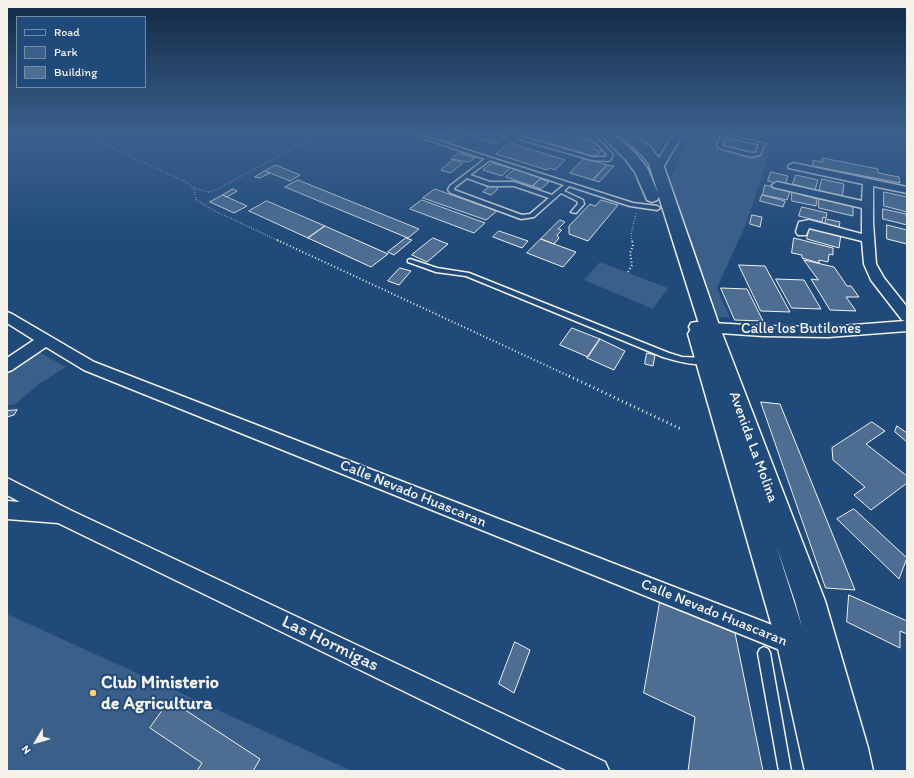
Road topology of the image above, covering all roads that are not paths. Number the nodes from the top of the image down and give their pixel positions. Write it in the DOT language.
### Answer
graph roads {
  1 [pos="473,171"];
  2 [pos="530,171"];
  3 [pos="650,171"];
  4 [pos="650,171"];
  5 [pos="819,171"];
  6 [pos="467,176"];
  7 [pos="870,182"];
  8 [pos="568,184"];
  9 [pos="777,185"];
  10 [pos="907,190"];
  11 [pos="560,191"];
  12 [pos="553,197"];
  13 [pos="868,206"];
  14 [pos="657,208"];
  15 [pos="574,212"];
  16 [pos="802,232"];
  17 [pos="868,239"];
  18 [pos="410,261"];
  19 [pos="7,317"];
  20 [pos="907,317"];
  21 [pos="907,326"];
  22 [pos="703,327"];
  23 [pos="44,340"];
  24 [pos="706,361"];
  25 [pos="7,366"];
  26 [pos="7,486"];
  27 [pos="7,510"];
  28 [pos="63,516"];
  29 [pos="778,648"];
  30 [pos="826,656"];
  31 [pos="596,771"];
  32 [pos="785,771"];
  33 [pos="823,771"];
  34 [pos="855,771"];
  1 -- 6 [label="lane"];
  2 -- 8 [label="lane"];
  3 -- 14 [label="main road, Avenida La Molina"];
  4 -- 22 [label="main road, Avenida La Molina"];
  5 -- 7 [label="street"];
  6 -- 12 [label="lane"];
  6 -- 12 [label="lane"];
  7 -- 10 [label="street"];
  7 -- 13 [label="street"];
  8 -- 11 [label="lane"];
  8 -- 14 [label="lane"];
  9 -- 13 [label="street"];
  11 -- 12 [label="lane"];
  11 -- 15 [label="lane"];
  13 -- 17 [label="street"];
  14 -- 22 [label="main road, Avenida La Molina"];
  16 -- 17 [label="street"];
  17 -- 20 [label="street"];
  18 -- 24 [label="lane"];
  19 -- 23 [label="street, Calle Nevado Huascaran"];
  21 -- 22 [label="street, Calle los Butilones"];
  22 -- 24 [label="main road, Avenida La Molina"];
  22 -- 30 [label="main road, Avenida La Molina"];
  23 -- 25 [label="street"];
  23 -- 29 [label="street, Calle Nevado Huascaran"];
  24 -- 29 [label="main road, Avenida La Molina"];
  26 -- 28 [label="street, Las Hormigas"];
  27 -- 28 [label="street, Las Hormigas"];
  28 -- 31 [label="street, Las Hormigas"];
  29 -- 30 [label="street, Calle Nevado Huascaran"];
  29 -- 32 [label="lane"];
  29 -- 33 [label="main road, Avenida La Molina"];
  30 -- 34 [label="main road, Avenida La Molina"];
}
